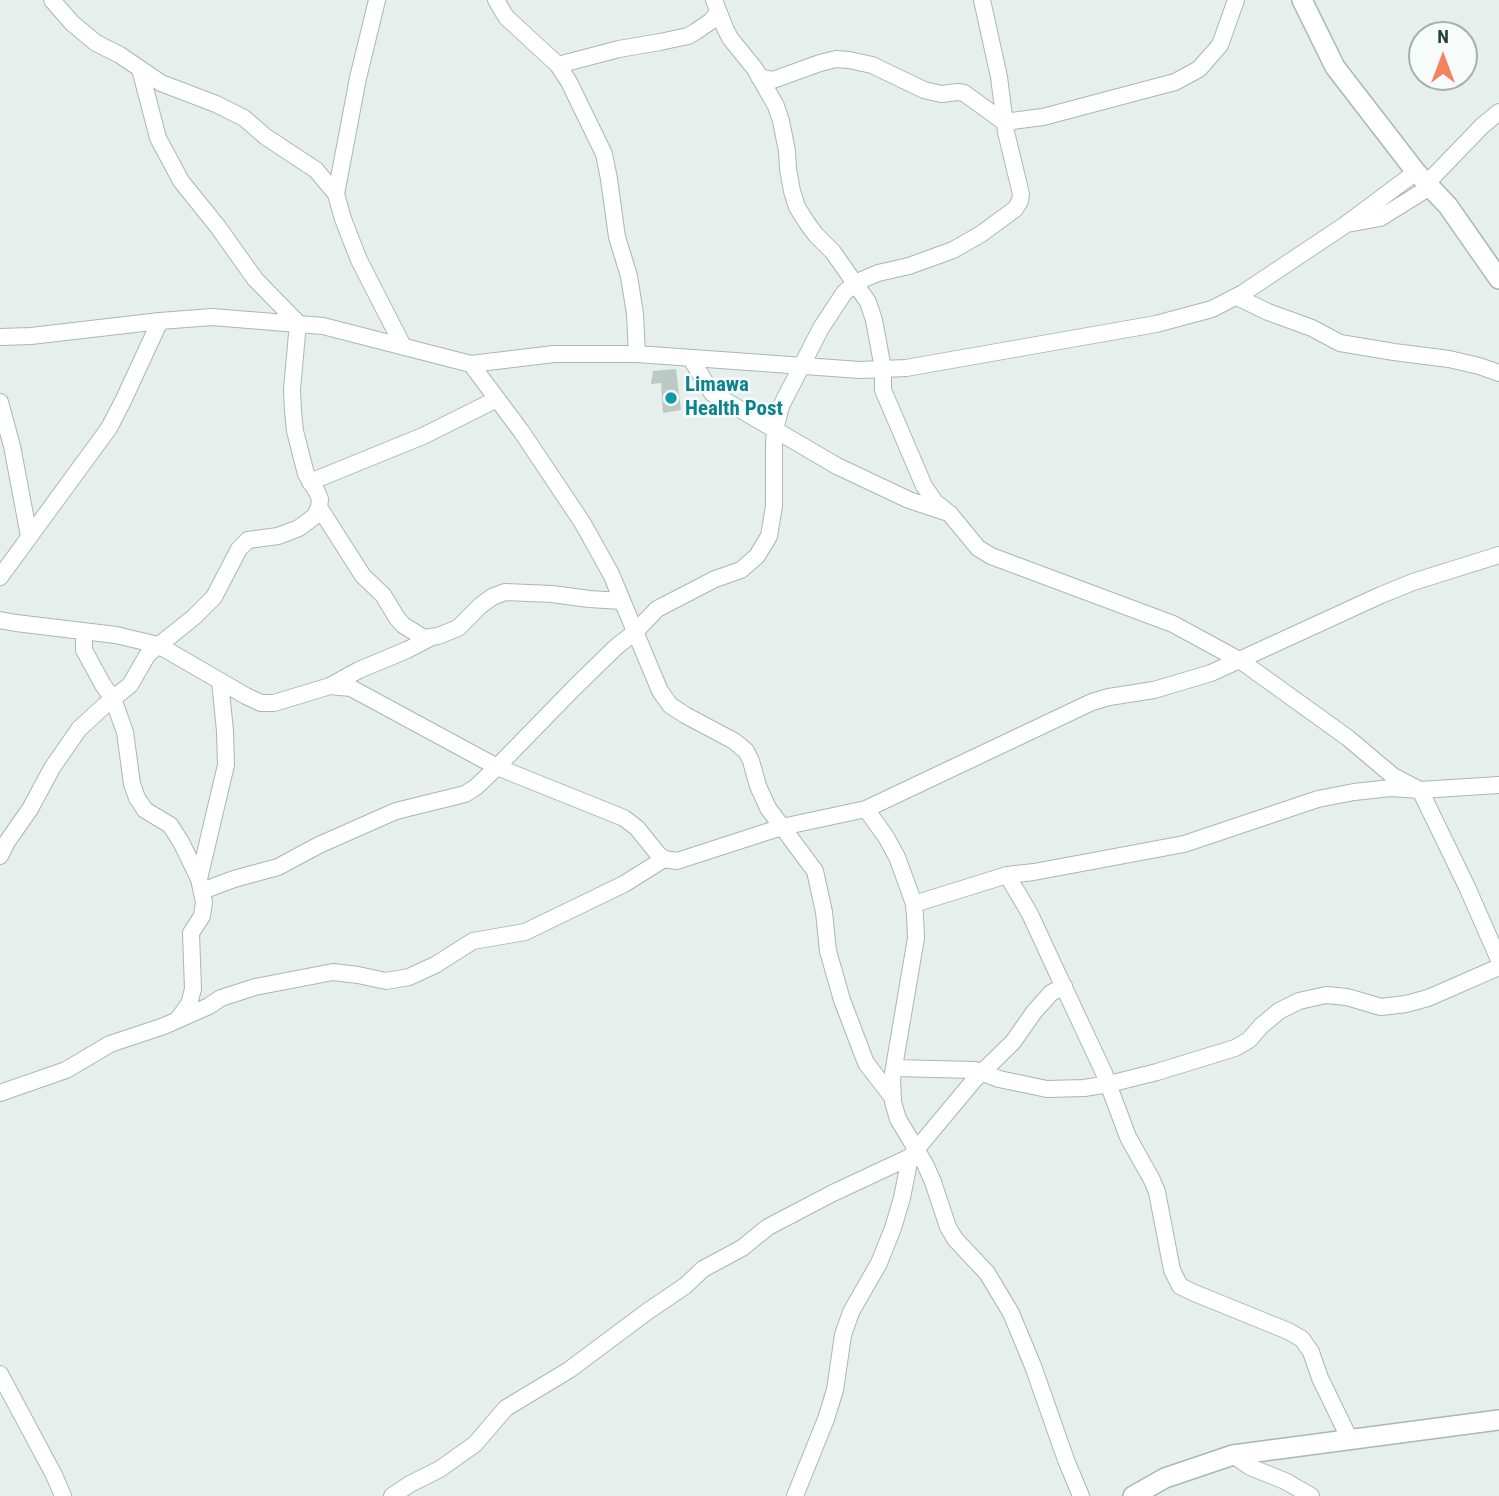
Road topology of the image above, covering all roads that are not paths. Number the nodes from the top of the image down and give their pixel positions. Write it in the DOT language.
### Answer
graph roads {
  1 [pos="52,0"];
  2 [pos="377,0"];
  3 [pos="496,0"];
  4 [pos="982,0"];
  5 [pos="1236,0"];
  6 [pos="1302,0"];
  7 [pos="716,14"];
  8 [pos="558,65"];
  9 [pos="140,69"];
  10 [pos="759,77"];
  11 [pos="1499,111"];
  12 [pos="1004,122"];
  13 [pos="1424,180"];
  14 [pos="336,194"];
  15 [pos="1499,279"];
  16 [pos="855,283"];
  17 [pos="1237,296"];
  18 [pos="160,321"];
  19 [pos="298,323"];
  20 [pos="0,338"];
  21 [pos="403,346"];
  22 [pos="637,354"];
  23 [pos="691,359"];
  24 [pos="471,364"];
  25 [pos="801,366"];
  26 [pos="883,369"];
  27 [pos="860,370"];
  28 [pos="1499,373"];
  29 [pos="883,390"];
  30 [pos="497,399"];
  31 [pos="0,402"];
  32 [pos="775,430"];
  33 [pos="310,482"];
  34 [pos="319,507"];
  35 [pos="950,514"];
  36 [pos="29,536"];
  37 [pos="1499,555"];
  38 [pos="0,577"];
  39 [pos="622,601"];
  40 [pos="0,620"];
  41 [pos="84,631"];
  42 [pos="635,632"];
  43 [pos="430,638"];
  44 [pos="158,645"];
  45 [pos="1241,661"];
  46 [pos="220,681"];
  47 [pos="330,685"];
  48 [pos="113,699"];
  49 [pos="498,767"];
  50 [pos="1499,785"];
  51 [pos="1420,790"];
  52 [pos="866,809"];
  53 [pos="782,827"];
  54 [pos="0,856"];
  55 [pos="664,859"];
  56 [pos="1007,874"];
  57 [pos="201,885"];
  58 [pos="914,904"];
  59 [pos="1499,960"];
  60 [pos="1499,967"];
  61 [pos="1064,986"];
  62 [pos="176,1021"];
  63 [pos="894,1068"];
  64 [pos="981,1072"];
  65 [pos="1108,1084"];
  66 [pos="0,1093"];
  67 [pos="892,1098"];
  68 [pos="914,1153"];
  69 [pos="0,1374"];
  70 [pos="1499,1420"];
  71 [pos="1350,1440"];
  72 [pos="1233,1455"];
  73 [pos="63,1496"];
  74 [pos="392,1496"];
  75 [pos="795,1496"];
  76 [pos="1081,1496"];
  77 [pos="1133,1496"];
  78 [pos="1311,1496"];
  1 -- 9 [label="street"];
  2 -- 14 [label="street"];
  3 -- 8 [label="street"];
  4 -- 12 [label="street"];
  5 -- 12 [label="street"];
  6 -- 13 [label="street"];
  7 -- 8 [label="street"];
  7 -- 10 [label="street"];
  8 -- 22 [label="street"];
  9 -- 14 [label="street"];
  9 -- 19 [label="street"];
  10 -- 12 [label="street"];
  10 -- 16 [label="street"];
  11 -- 13 [label="street"];
  12 -- 16 [label="street"];
  13 -- 15 [label="street"];
  13 -- 17 [label="street"];
  14 -- 21 [label="street"];
  16 -- 25 [label="street"];
  16 -- 26 [label="street"];
  17 -- 26 [label="street"];
  17 -- 28 [label="street"];
  18 -- 19 [label="street"];
  18 -- 20 [label="street"];
  18 -- 36 [label="street"];
  19 -- 21 [label="street"];
  19 -- 33 [label="street"];
  21 -- 24 [label="street"];
  22 -- 23 [label="street"];
  22 -- 24 [label="street"];
  23 -- 25 [label="street"];
  23 -- 32 [label="street"];
  24 -- 30 [label="street"];
  25 -- 27 [label="street"];
  25 -- 32 [label="street"];
  26 -- 27 [label="street"];
  26 -- 29 [label="street"];
  27 -- 29 [label="street"];
  29 -- 35 [label="street"];
  30 -- 33 [label="street"];
  30 -- 39 [label="street"];
  31 -- 36 [label="street"];
  32 -- 35 [label="street"];
  32 -- 42 [label="street"];
  33 -- 34 [label="street"];
  34 -- 43 [label="street"];
  34 -- 44 [label="street"];
  35 -- 45 [label="street"];
  36 -- 38 [label="street"];
  37 -- 45 [label="street"];
  39 -- 42 [label="street"];
  39 -- 43 [label="street"];
  40 -- 41 [label="street"];
  41 -- 44 [label="street"];
  41 -- 48 [label="street"];
  42 -- 49 [label="street"];
  42 -- 53 [label="street"];
  43 -- 47 [label="street"];
  44 -- 46 [label="street"];
  44 -- 48 [label="street"];
  45 -- 51 [label="street"];
  45 -- 52 [label="street"];
  46 -- 47 [label="street"];
  46 -- 57 [label="street"];
  47 -- 49 [label="street"];
  48 -- 54 [label="street"];
  48 -- 57 [label="street"];
  49 -- 55 [label="street"];
  49 -- 57 [label="street"];
  50 -- 51 [label="street"];
  51 -- 56 [label="street"];
  51 -- 59 [label="street"];
  52 -- 53 [label="street"];
  52 -- 58 [label="street"];
  53 -- 55 [label="street"];
  53 -- 67 [label="street"];
  55 -- 62 [label="street"];
  56 -- 58 [label="street"];
  56 -- 61 [label="street"];
  57 -- 62 [label="street"];
  58 -- 63 [label="street"];
  60 -- 65 [label="street"];
  61 -- 64 [label="street"];
  61 -- 65 [label="street"];
  62 -- 66 [label="street"];
  63 -- 64 [label="street"];
  63 -- 67 [label="street"];
  64 -- 65 [label="street"];
  64 -- 68 [label="street"];
  65 -- 71 [label="street"];
  67 -- 68 [label="street"];
  68 -- 74 [label="street"];
  68 -- 75 [label="street"];
  68 -- 76 [label="street"];
  69 -- 73 [label="street"];
  70 -- 71 [label="street"];
  71 -- 72 [label="street"];
  72 -- 77 [label="street"];
  72 -- 78 [label="street"];
}
